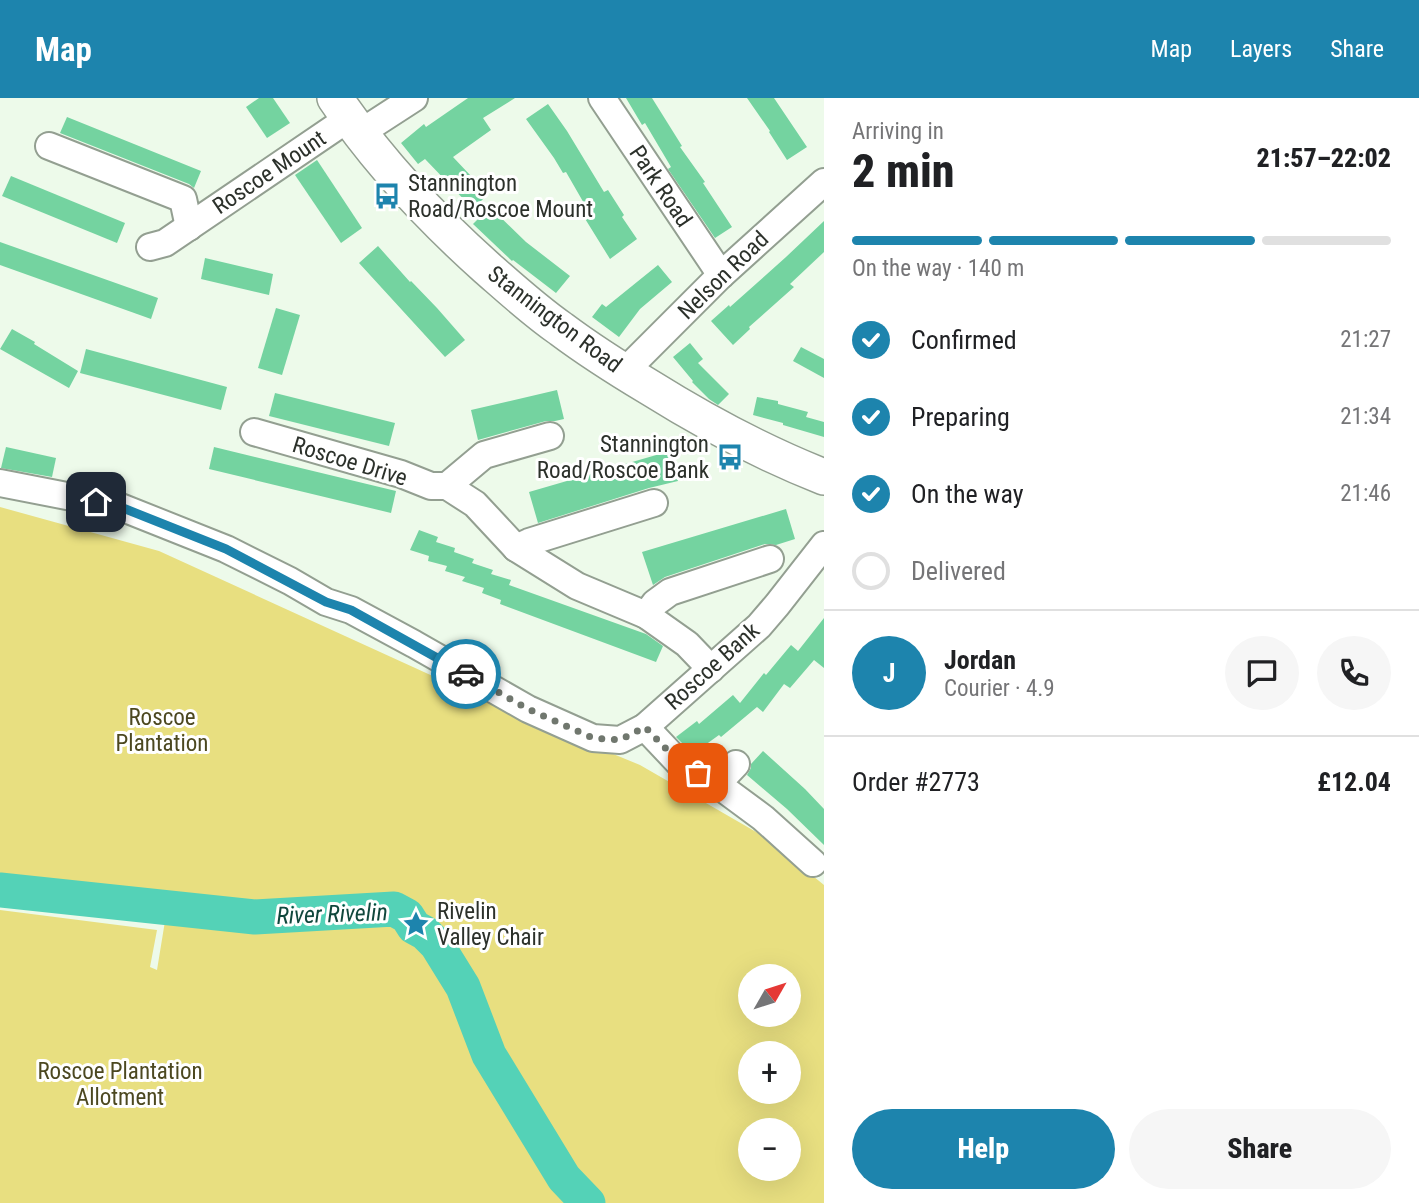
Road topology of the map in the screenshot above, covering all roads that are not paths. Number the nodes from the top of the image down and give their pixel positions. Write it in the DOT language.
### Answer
graph roads {
  1 [pos="414,98"];
  2 [pos="602,98"];
  3 [pos="348,116"];
  4 [pos="49,146"];
  5 [pos="824,181"];
  6 [pos="189,227"];
  7 [pos="150,247"];
  8 [pos="721,275"];
  9 [pos="624,372"];
  10 [pos="254,432"];
  11 [pos="550,436"];
  12 [pos="824,477"];
  13 [pos="0,483"];
  14 [pos="447,486"];
  15 [pos="654,503"];
  16 [pos="824,545"];
  17 [pos="516,548"];
  18 [pos="771,559"];
  19 [pos="646,615"];
  20 [pos="711,669"];
  21 [pos="645,727"];
  22 [pos="736,764"];
  23 [pos="717,784"];
  24 [pos="813,863"];
  1 -- 3 [label="street, Roscoe Mount"];
  2 -- 8 [label="street, Park Road"];
  3 -- 6 [label="street, Roscoe Mount"];
  3 -- 9 [label="main road, Stannington Road"];
  4 -- 6 [label="street, Roscoe Mount"];
  5 -- 8 [label="street, Nelson Road"];
  6 -- 7 [label="street, Roscoe Mount"];
  8 -- 9 [label="street, Nelson Road"];
  9 -- 12 [label="main road, Stannington Road"];
  10 -- 14 [label="street, Roscoe Drive"];
  11 -- 14 [label="street"];
  13 -- 21 [label="street, Roscoe Bank"];
  14 -- 17 [label="street, Roscoe Drive"];
  15 -- 17 [label="street"];
  16 -- 20 [label="street, Roscoe Bank"];
  17 -- 19 [label="street, Roscoe Drive"];
  18 -- 19 [label="street"];
  19 -- 20 [label="street, Roscoe Drive"];
  20 -- 21 [label="street, Roscoe Bank"];
  21 -- 23 [label="street"];
  22 -- 23 [label="street"];
  23 -- 24 [label="street"];
}
